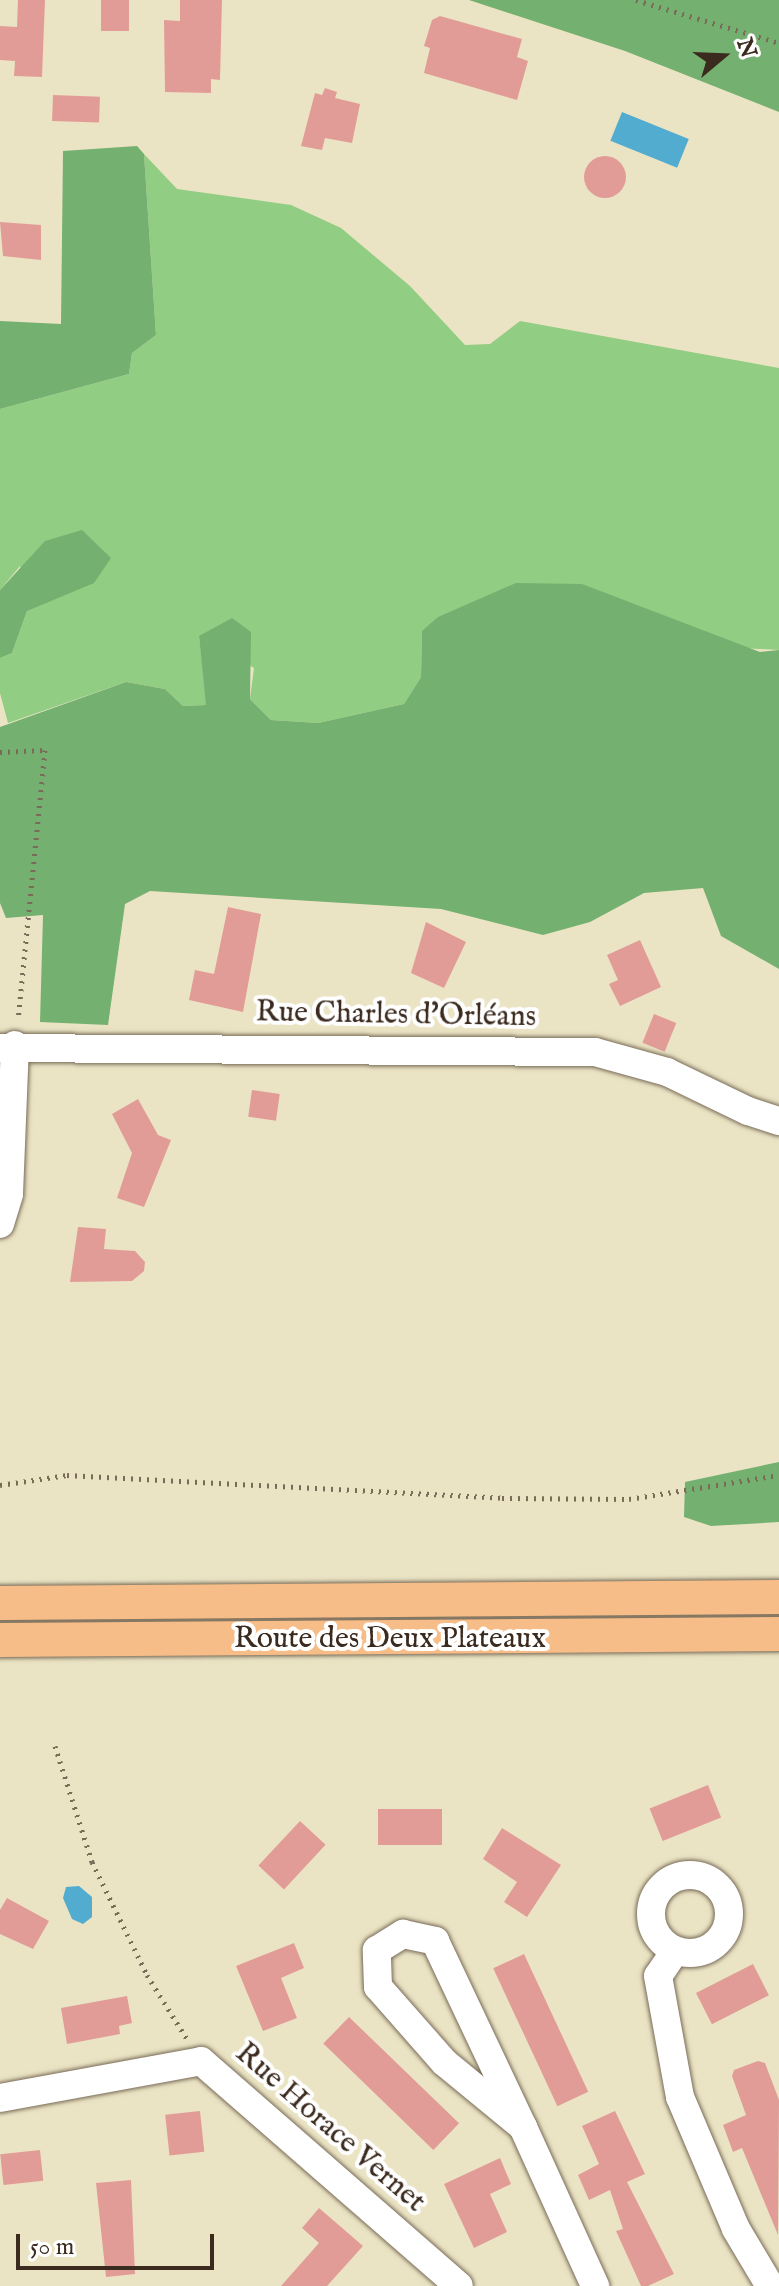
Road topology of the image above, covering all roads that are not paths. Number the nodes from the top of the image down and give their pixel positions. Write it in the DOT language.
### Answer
graph roads {
  1 [pos="8,1046"];
  2 [pos="779,1121"];
  3 [pos="0,1224"];
  4 [pos="779,1597"];
  5 [pos="0,1603"];
  6 [pos="779,1634"];
  7 [pos="0,1640"];
  8 [pos="675,1951"];
  9 [pos="0,2098"];
  10 [pos="523,2127"];
  11 [pos="459,2286"];
  12 [pos="595,2286"];
  13 [pos="770,2286"];
  1 -- 2 [label="street, Rue Charles d'Orléans"];
  1 -- 3 [label="street"];
  4 -- 5 [label="main road, Route des Deux Plateaux"];
  6 -- 7 [label="main road, Route des Deux Plateaux"];
  8 -- 13 [label="street"];
  9 -- 11 [label="street, Rue Horace Vernet"];
  10 -- 10 [label="street"];
  10 -- 12 [label="street"];
}
